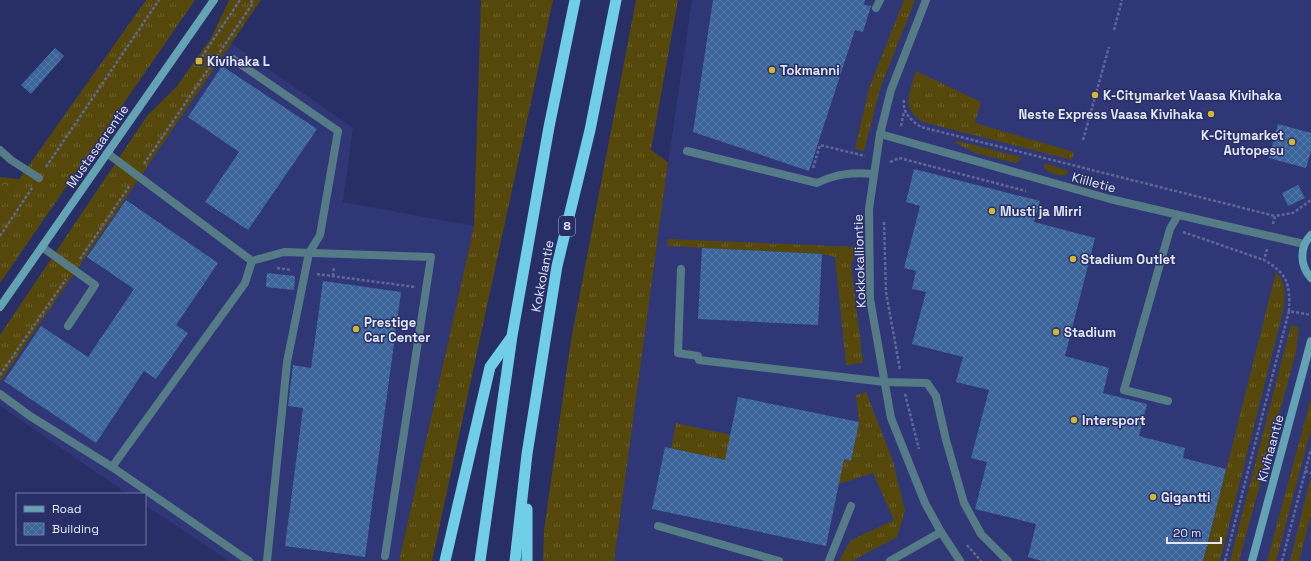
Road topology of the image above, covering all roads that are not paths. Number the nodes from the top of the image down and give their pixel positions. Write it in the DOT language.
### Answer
graph roads {
  1 [pos="214,0"];
  2 [pos="575,0"];
  3 [pos="616,0"];
  4 [pos="926,0"];
  5 [pos="233,59"];
  6 [pos="880,134"];
  7 [pos="0,150"];
  8 [pos="687,151"];
  9 [pos="107,153"];
  10 [pos="873,174"];
  11 [pos="40,178"];
  12 [pos="1178,215"];
  13 [pos="1311,235"];
  14 [pos="1304,244"];
  15 [pos="42,247"];
  16 [pos="309,253"];
  17 [pos="251,262"];
  18 [pos="681,269"];
  19 [pos="1311,278"];
  20 [pos="0,307"];
  21 [pos="68,326"];
  22 [pos="512,336"];
  23 [pos="1311,341"];
  24 [pos="885,382"];
  25 [pos="0,394"];
  26 [pos="1168,401"];
  27 [pos="527,454"];
  28 [pos="112,467"];
  29 [pos="852,506"];
  30 [pos="658,526"];
  31 [pos="941,532"];
  32 [pos="385,556"];
  33 [pos="249,561"];
  34 [pos="267,561"];
  35 [pos="445,561"];
  36 [pos="480,561"];
  37 [pos="515,561"];
  38 [pos="527,561"];
  39 [pos="779,561"];
  40 [pos="829,561"];
  41 [pos="890,561"];
  42 [pos="960,561"];
  43 [pos="1008,561"];
  44 [pos="1252,561"];
  1 -- 9 [label="main road, Mustasaarentie"];
  2 -- 22 [label="highway, Kokkolantie"];
  3 -- 27 [label="highway, Kokkolantie / 8"];
  4 -- 6 [label="street, Kokkokalliontie"];
  5 -- 16 [label="street"];
  6 -- 10 [label="street, Kokkokalliontie"];
  6 -- 12 [label="street, Kiilletie"];
  7 -- 11 [label="street"];
  8 -- 10 [label="street"];
  9 -- 15 [label="main road, Mustasaarentie"];
  9 -- 17 [label="street"];
  10 -- 24 [label="street, Kokkokalliontie"];
  12 -- 14 [label="street, Kiilletie"];
  12 -- 26 [label="street"];
  13 -- 14 [label="main road"];
  14 -- 19 [label="main road"];
  15 -- 20 [label="main road, Mustasaarentie"];
  15 -- 21 [label="street"];
  16 -- 17 [label="street"];
  16 -- 32 [label="street"];
  16 -- 34 [label="street"];
  17 -- 28 [label="street"];
  18 -- 24 [label="street"];
  22 -- 35 [label="highway"];
  22 -- 36 [label="highway, Kokkolantie"];
  23 -- 44 [label="main road, Kivihaantie"];
  24 -- 31 [label="street, Kokkokalliontie"];
  24 -- 43 [label="street"];
  25 -- 28 [label="street"];
  27 -- 37 [label="highway, Kokkolantie / 8"];
  27 -- 38 [label="highway"];
  28 -- 33 [label="street"];
  29 -- 40 [label="street"];
  30 -- 39 [label="street"];
  31 -- 41 [label="street"];
  31 -- 42 [label="street, Kokkokalliontie"];
}
